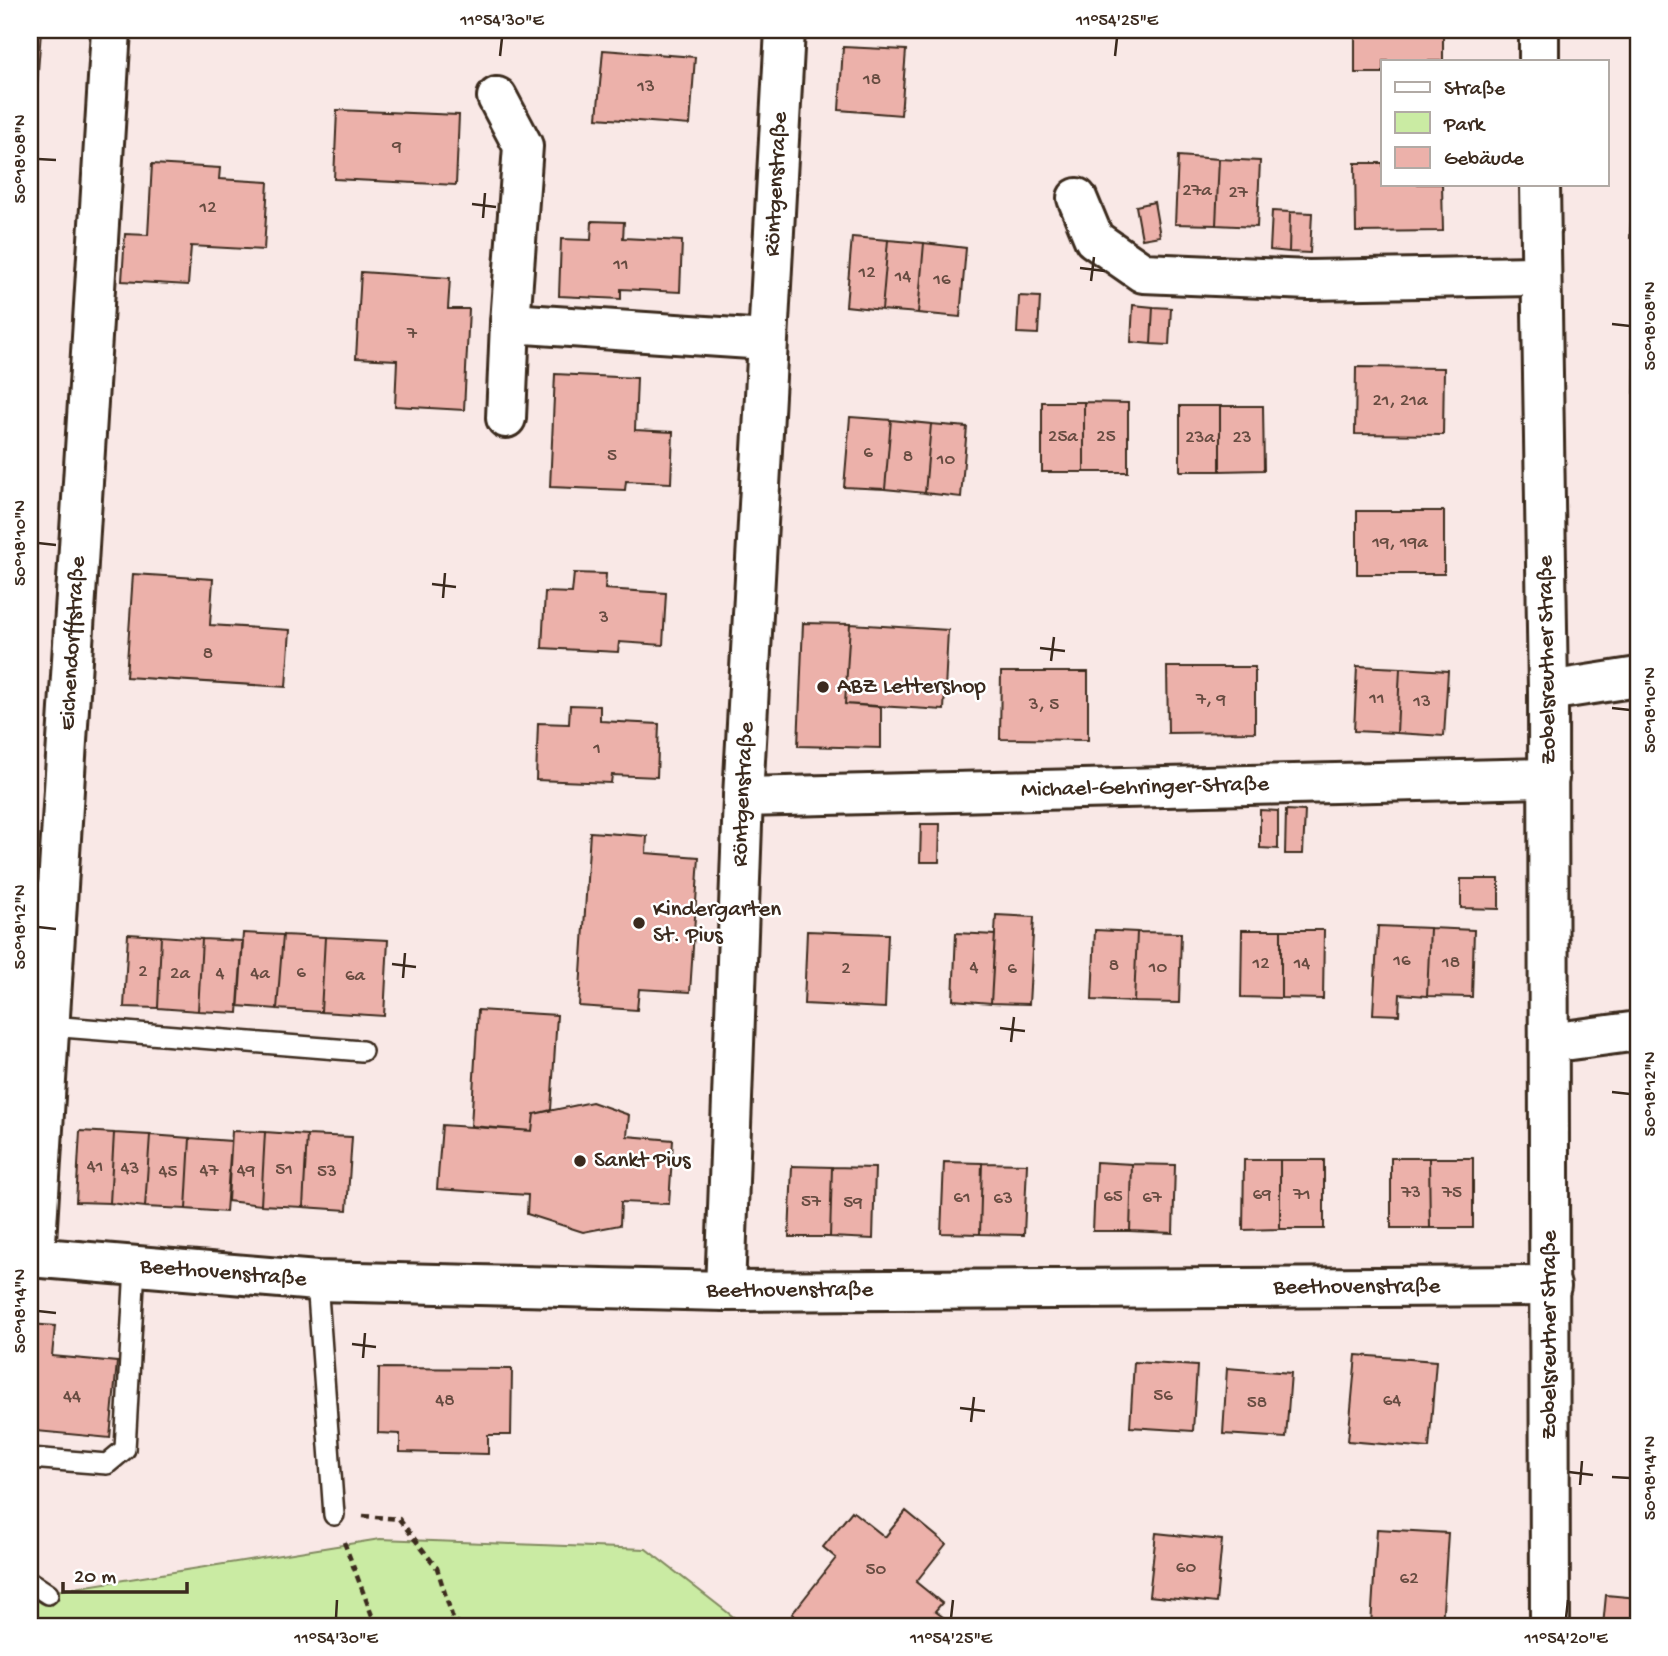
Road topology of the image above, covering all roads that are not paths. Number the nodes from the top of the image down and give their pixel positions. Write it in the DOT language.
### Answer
graph roads {
  1 [pos="111,30"];
  2 [pos="785,30"];
  3 [pos="1539,30"];
  4 [pos="1539,60"];
  5 [pos="497,97"];
  6 [pos="1540,186"];
  7 [pos="1077,198"];
  8 [pos="1541,276"];
  9 [pos="510,323"];
  10 [pos="766,340"];
  11 [pos="506,418"];
  12 [pos="1638,677"];
  13 [pos="1548,691"];
  14 [pos="1549,778"];
  15 [pos="743,797"];
  16 [pos="50,1026"];
  17 [pos="1638,1031"];
  18 [pos="1549,1043"];
  19 [pos="362,1051"];
  20 [pos="32,1257"];
  21 [pos="135,1266"];
  22 [pos="317,1281"];
  23 [pos="1550,1286"];
  24 [pos="725,1292"];
  25 [pos="30,1458"];
  26 [pos="334,1514"];
  27 [pos="30,1582"];
  28 [pos="48,1594"];
  29 [pos="1550,1626"];
  1 -- 16 [label="street, Eichendorffstraße"];
  2 -- 10 [label="street, Röntgenstraße"];
  3 -- 4 [label="street"];
  5 -- 9 [label="street"];
  6 -- 8 [label="street, Zobelsreuther Straße"];
  7 -- 8 [label="street"];
  8 -- 13 [label="street, Zobelsreuther Straße"];
  9 -- 10 [label="street"];
  9 -- 11 [label="street"];
  10 -- 15 [label="street, Röntgenstraße"];
  12 -- 13 [label="street"];
  13 -- 14 [label="street, Zobelsreuther Straße"];
  14 -- 15 [label="street, Michael-Gehringer-Straße"];
  14 -- 18 [label="street, Zobelsreuther Straße"];
  15 -- 24 [label="street, Röntgenstraße"];
  16 -- 19 [label="lane"];
  16 -- 20 [label="street, Eichendorffstraße"];
  17 -- 18 [label="street"];
  18 -- 23 [label="street, Zobelsreuther Straße"];
  20 -- 21 [label="street, Beethovenstraße"];
  21 -- 22 [label="street, Beethovenstraße"];
  21 -- 25 [label="lane"];
  22 -- 24 [label="street, Beethovenstraße"];
  22 -- 26 [label="lane"];
  23 -- 24 [label="street, Beethovenstraße"];
  23 -- 29 [label="street, Zobelsreuther Straße"];
  27 -- 28 [label="lane"];
}
